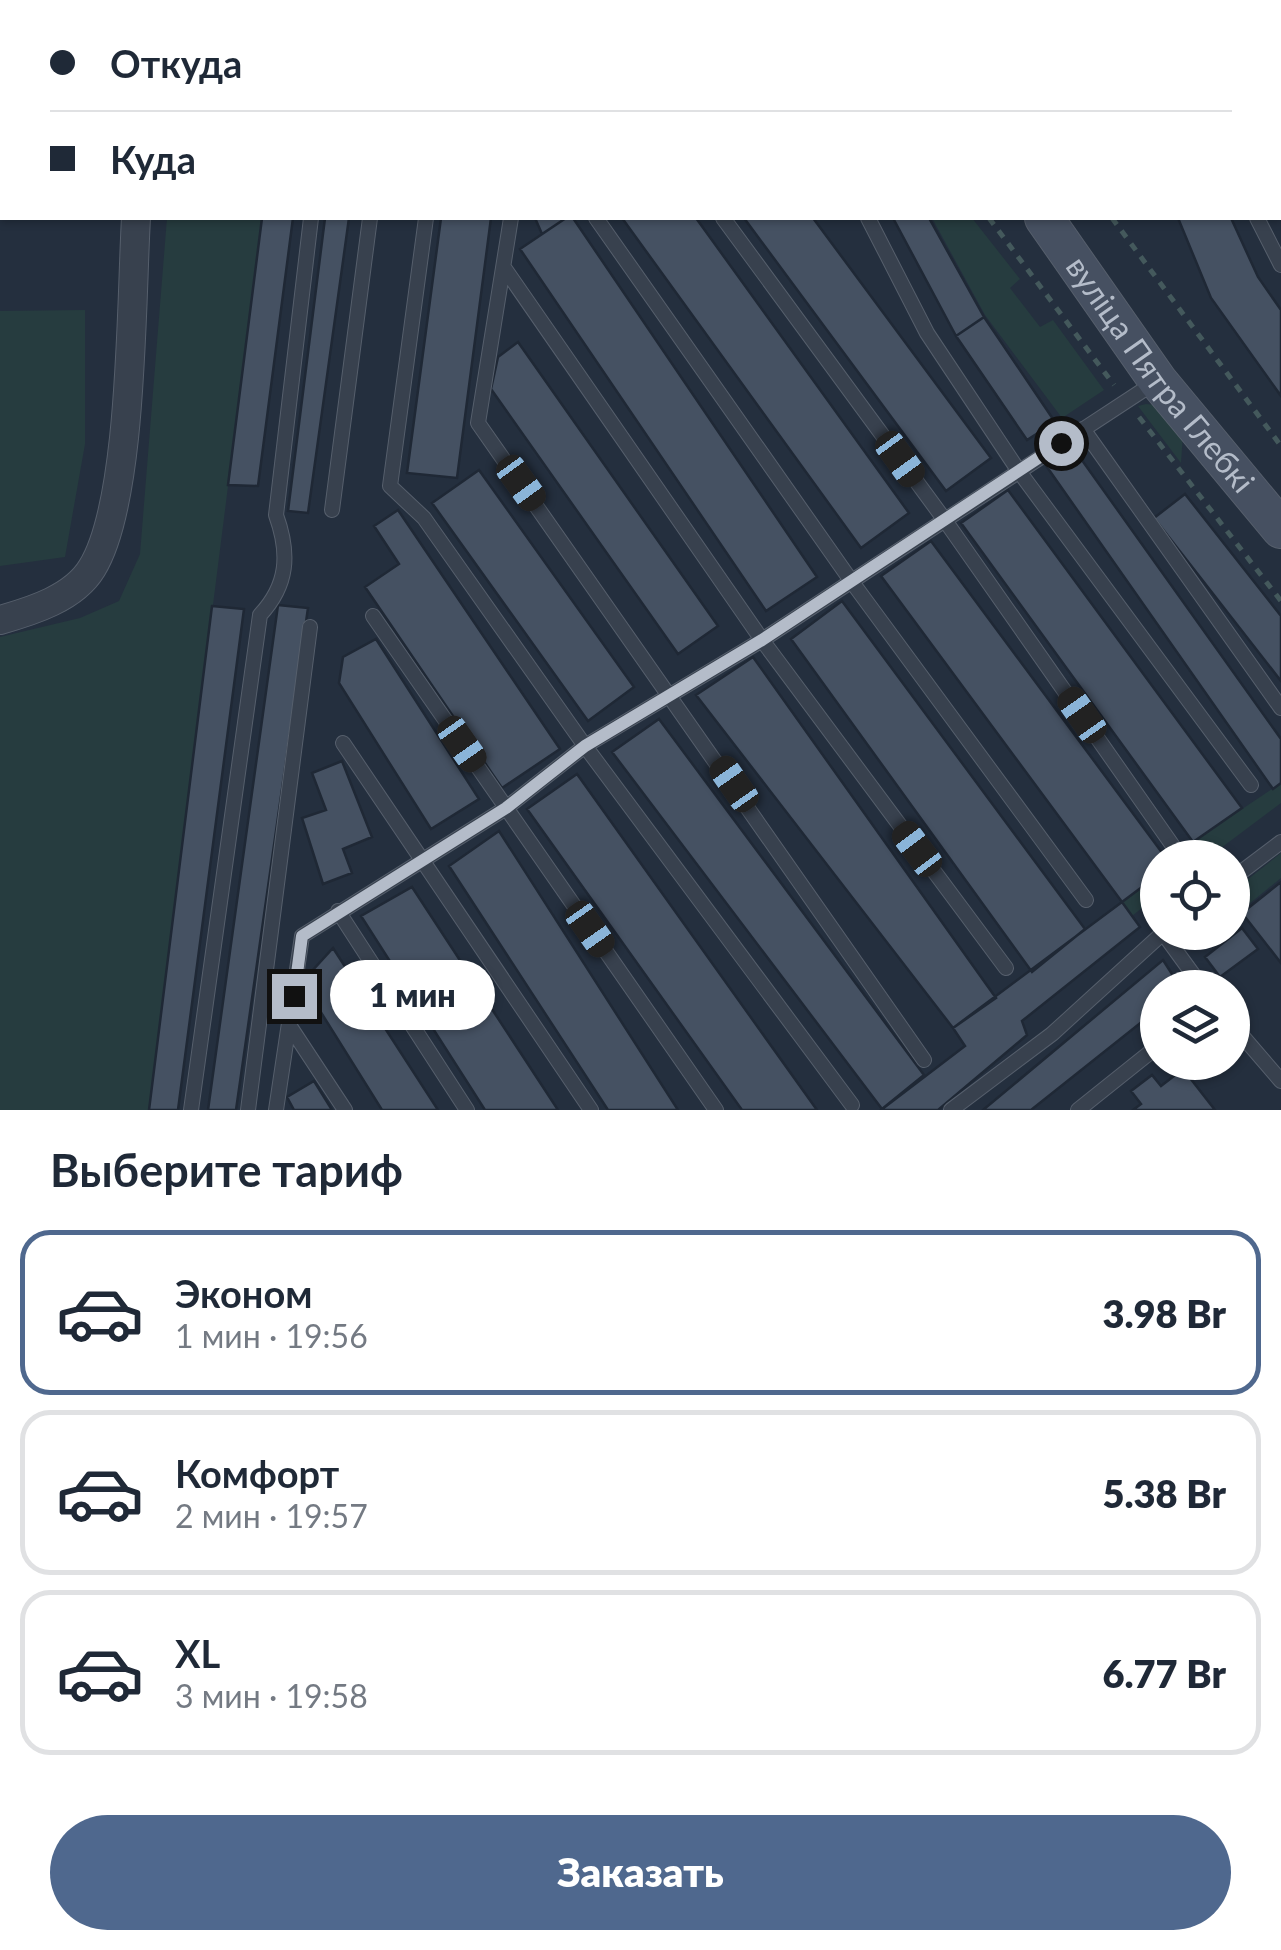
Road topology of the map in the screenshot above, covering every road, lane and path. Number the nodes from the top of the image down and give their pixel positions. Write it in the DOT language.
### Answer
graph roads {
  1 [pos="136,220"];
  2 [pos="310,220"];
  3 [pos="370,220"];
  4 [pos="426,220"];
  5 [pos="510,220"];
  6 [pos="597,220"];
  7 [pos="724,220"];
  8 [pos="869,220"];
  9 [pos="1045,220"];
  10 [pos="1113,220"];
  11 [pos="1258,220"];
  12 [pos="1281,265"];
  13 [pos="505,268"];
  14 [pos="1158,381"];
  15 [pos="1083,429"];
  16 [pos="1281,446"];
  17 [pos="1018,470"];
  18 [pos="332,510"];
  19 [pos="944,519"];
  20 [pos="1281,529"];
  21 [pos="852,582"];
  22 [pos="373,616"];
  23 [pos="0,620"];
  24 [pos="310,627"];
  25 [pos="762,640"];
  26 [pos="671,692"];
  27 [pos="1281,708"];
  28 [pos="343,743"];
  29 [pos="585,746"];
  30 [pos="1252,785"];
  31 [pos="506,808"];
  32 [pos="1169,840"];
  33 [pos="1281,842"];
  34 [pos="423,861"];
  35 [pos="1250,865"];
  36 [pos="1086,900"];
  37 [pos="338,910"];
  38 [pos="1144,950"];
  39 [pos="1006,968"];
  40 [pos="289,1025"];
  41 [pos="1250,1045"];
  42 [pos="924,1060"];
  43 [pos="1140,1060"];
  44 [pos="1281,1081"];
  45 [pos="852,1105"];
  46 [pos="191,1110"];
  47 [pos="248,1110"];
  48 [pos="276,1110"];
  49 [pos="345,1110"];
  50 [pos="467,1110"];
  51 [pos="591,1110"];
  52 [pos="716,1110"];
  53 [pos="952,1110"];
  54 [pos="1078,1110"];
  1 -- 23 [label="street"];
  2 -- 46 [label="lane"];
  3 -- 18 [label="lane"];
  4 -- 29 [label="lane"];
  5 -- 13 [label="lane"];
  6 -- 21 [label="lane"];
  7 -- 19 [label="lane"];
  8 -- 17 [label="lane"];
  9 -- 14 [label="main road, вуліца Пятра Глебкі"];
  10 -- 16 [label="path"];
  11 -- 12 [label="lane"];
  13 -- 25 [label="lane"];
  13 -- 26 [label="lane"];
  14 -- 15 [label="lane"];
  14 -- 20 [label="main road, вуліца Пятра Глебкі"];
  15 -- 17 [label="lane"];
  15 -- 27 [label="lane"];
  17 -- 19 [label="lane"];
  17 -- 30 [label="lane"];
  19 -- 21 [label="lane"];
  19 -- 32 [label="lane"];
  21 -- 25 [label="lane"];
  21 -- 36 [label="lane"];
  22 -- 31 [label="lane"];
  24 -- 47 [label="lane"];
  25 -- 26 [label="lane"];
  25 -- 39 [label="lane"];
  26 -- 29 [label="lane"];
  26 -- 42 [label="lane"];
  28 -- 34 [label="lane"];
  29 -- 31 [label="lane"];
  29 -- 45 [label="lane"];
  31 -- 34 [label="lane"];
  31 -- 52 [label="lane"];
  33 -- 35 [label="lane"];
  34 -- 37 [label="lane"];
  34 -- 51 [label="lane"];
  37 -- 40 [label="lane"];
  37 -- 50 [label="lane"];
  38 -- 53 [label="lane"];
  40 -- 48 [label="lane"];
  40 -- 49 [label="lane"];
  41 -- 44 [label="lane"];
  43 -- 54 [label="lane"];
}
